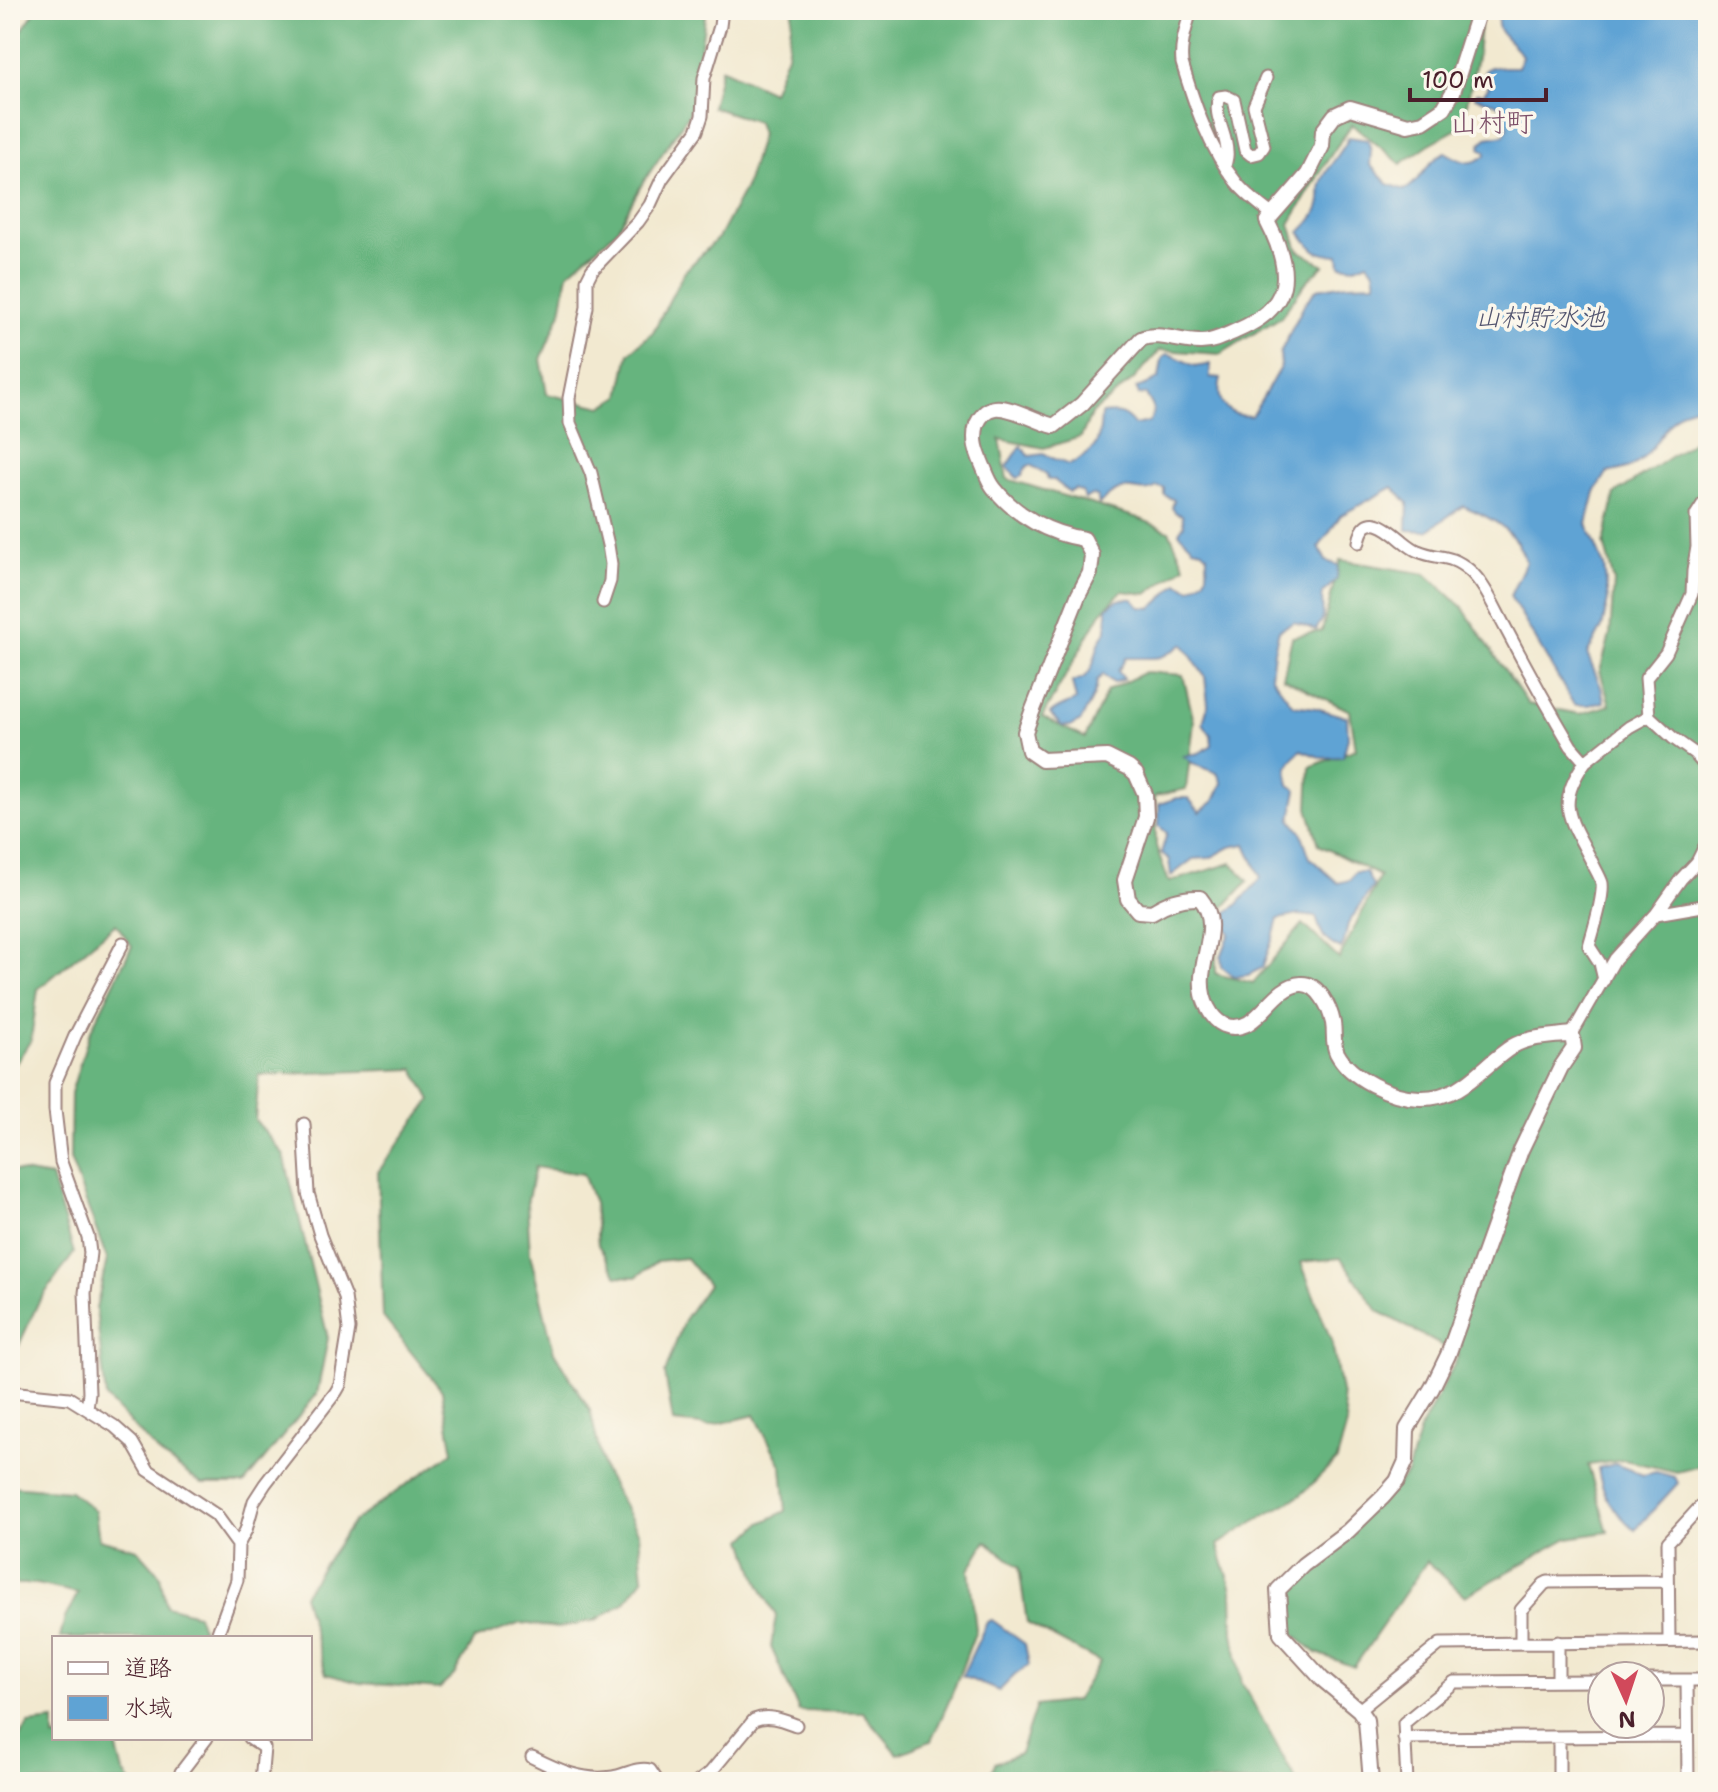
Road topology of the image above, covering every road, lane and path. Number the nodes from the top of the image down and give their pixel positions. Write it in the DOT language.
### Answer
graph roads {
  1 [pos="722,10"];
  2 [pos="1191,10"];
  3 [pos="1479,10"];
  4 [pos="1266,78"];
  5 [pos="1225,166"];
  6 [pos="1273,215"];
  7 [pos="1708,496"];
  8 [pos="1359,542"];
  9 [pos="603,602"];
  10 [pos="1649,716"];
  11 [pos="1585,762"];
  12 [pos="1708,769"];
  13 [pos="1708,840"];
  14 [pos="1708,905"];
  15 [pos="1656,914"];
  16 [pos="123,943"];
  17 [pos="1604,981"];
  18 [pos="1572,1034"];
  19 [pos="304,1124"];
  20 [pos="10,1392"];
  21 [pos="87,1408"];
  22 [pos="1708,1508"];
  23 [pos="238,1545"];
  24 [pos="1668,1581"];
  25 [pos="217,1636"];
  26 [pos="1669,1641"];
  27 [pos="1708,1641"];
  28 [pos="1521,1642"];
  29 [pos="1558,1642"];
  30 [pos="1666,1680"];
  31 [pos="1687,1680"];
  32 [pos="1708,1680"];
  33 [pos="1558,1681"];
  34 [pos="1586,1681"];
  35 [pos="1359,1710"];
  36 [pos="796,1725"];
  37 [pos="1687,1736"];
  38 [pos="1559,1737"];
  39 [pos="1404,1738"];
  40 [pos="205,1740"];
  41 [pos="252,1740"];
  42 [pos="532,1757"];
  43 [pos="713,1778"];
  44 [pos="180,1782"];
  45 [pos="261,1782"];
  46 [pos="658,1782"];
  47 [pos="698,1782"];
  48 [pos="742,1782"];
  49 [pos="751,1782"];
  50 [pos="1371,1782"];
  51 [pos="1407,1782"];
  52 [pos="1559,1782"];
  53 [pos="1688,1782"];
  1 -- 9 [label="street"];
  2 -- 5 [label="street"];
  3 -- 6 [label="street"];
  4 -- 5 [label="street"];
  5 -- 6 [label="street"];
  6 -- 18 [label="street"];
  7 -- 10 [label="street"];
  8 -- 11 [label="street"];
  10 -- 11 [label="street"];
  10 -- 12 [label="street"];
  11 -- 17 [label="street"];
  13 -- 15 [label="street"];
  14 -- 15 [label="street"];
  15 -- 17 [label="street"];
  16 -- 21 [label="street"];
  17 -- 18 [label="street"];
  18 -- 35 [label="street"];
  19 -- 23 [label="street"];
  20 -- 21 [label="street"];
  21 -- 23 [label="street"];
  22 -- 24 [label="street"];
  23 -- 25 [label="street"];
  24 -- 26 [label="street"];
  24 -- 28 [label="street"];
  26 -- 27 [label="street"];
  26 -- 29 [label="street"];
  28 -- 29 [label="street"];
  28 -- 35 [label="street"];
  29 -- 33 [label="street"];
  30 -- 31 [label="street"];
  31 -- 32 [label="street"];
  31 -- 37 [label="street"];
  33 -- 34 [label="street"];
  33 -- 39 [label="street"];
  35 -- 50 [label="street"];
  36 -- 43 [label="street"];
  37 -- 38 [label="street"];
  37 -- 53 [label="street"];
  38 -- 39 [label="street"];
  38 -- 52 [label="street"];
  39 -- 51 [label="street"];
  40 -- 44 [label="street"];
  41 -- 45 [label="street"];
  42 -- 46 [label="street"];
  43 -- 47 [label="street"];
  48 -- 49 [label="street"];
}
